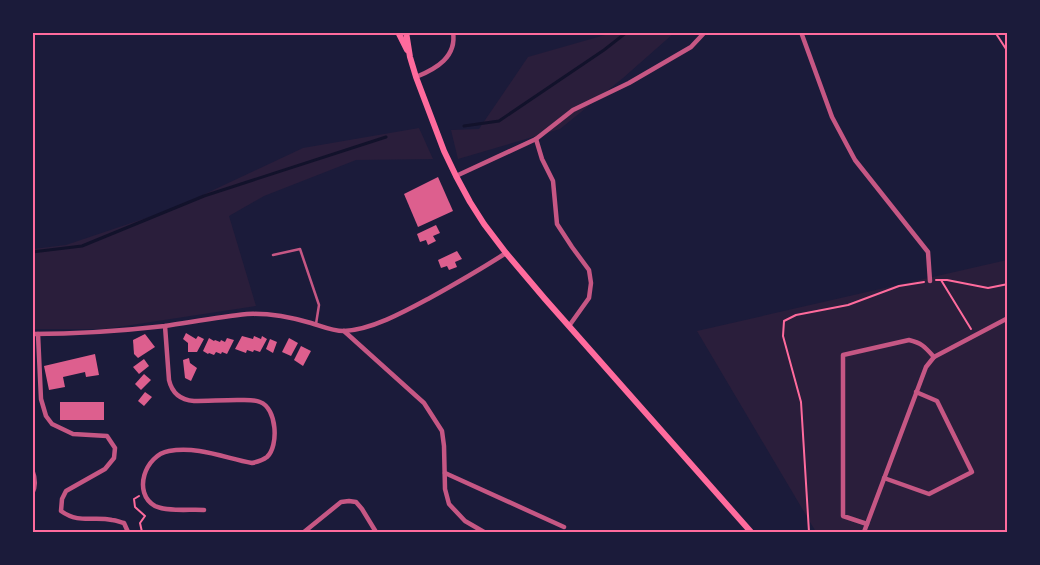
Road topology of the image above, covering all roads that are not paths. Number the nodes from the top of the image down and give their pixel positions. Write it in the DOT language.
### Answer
graph roads {
  1 [pos="398,32"];
  2 [pos="406,32"];
  3 [pos="454,32"];
  4 [pos="705,32"];
  5 [pos="801,32"];
  6 [pos="410,58"];
  7 [pos="416,77"];
  8 [pos="536,139"];
  9 [pos="456,176"];
  10 [pos="506,253"];
  11 [pos="273,255"];
  12 [pos="930,281"];
  13 [pos="1008,318"];
  14 [pos="316,324"];
  15 [pos="166,326"];
  16 [pos="569,326"];
  17 [pos="344,331"];
  18 [pos="32,334"];
  19 [pos="38,334"];
  20 [pos="934,357"];
  21 [pos="916,392"];
  22 [pos="32,469"];
  23 [pos="445,473"];
  24 [pos="884,478"];
  25 [pos="32,494"];
  26 [pos="204,510"];
  27 [pos="867,524"];
  28 [pos="564,527"];
  29 [pos="128,532"];
  30 [pos="304,532"];
  31 [pos="376,532"];
  32 [pos="484,532"];
  33 [pos="751,532"];
  34 [pos="864,532"];
  1 -- 6 [label="main road"];
  2 -- 6 [label="main road"];
  3 -- 7 [label="street"];
  4 -- 8 [label="street"];
  5 -- 12 [label="street"];
  6 -- 7 [label="main road"];
  7 -- 9 [label="main road"];
  8 -- 9 [label="street"];
  8 -- 16 [label="street"];
  9 -- 10 [label="main road"];
  10 -- 16 [label="main road"];
  10 -- 17 [label="street"];
  11 -- 14 [label="lane"];
  13 -- 20 [label="street"];
  14 -- 15 [label="street"];
  14 -- 17 [label="street"];
  15 -- 19 [label="street"];
  15 -- 26 [label="street"];
  16 -- 33 [label="main road"];
  17 -- 23 [label="street"];
  18 -- 19 [label="street"];
  19 -- 29 [label="street"];
  20 -- 21 [label="street"];
  20 -- 27 [label="street"];
  21 -- 24 [label="street"];
  21 -- 24 [label="street"];
  22 -- 25 [label="street"];
  23 -- 28 [label="street"];
  23 -- 32 [label="street"];
  24 -- 27 [label="street"];
  27 -- 34 [label="street"];
  30 -- 31 [label="street"];
}
